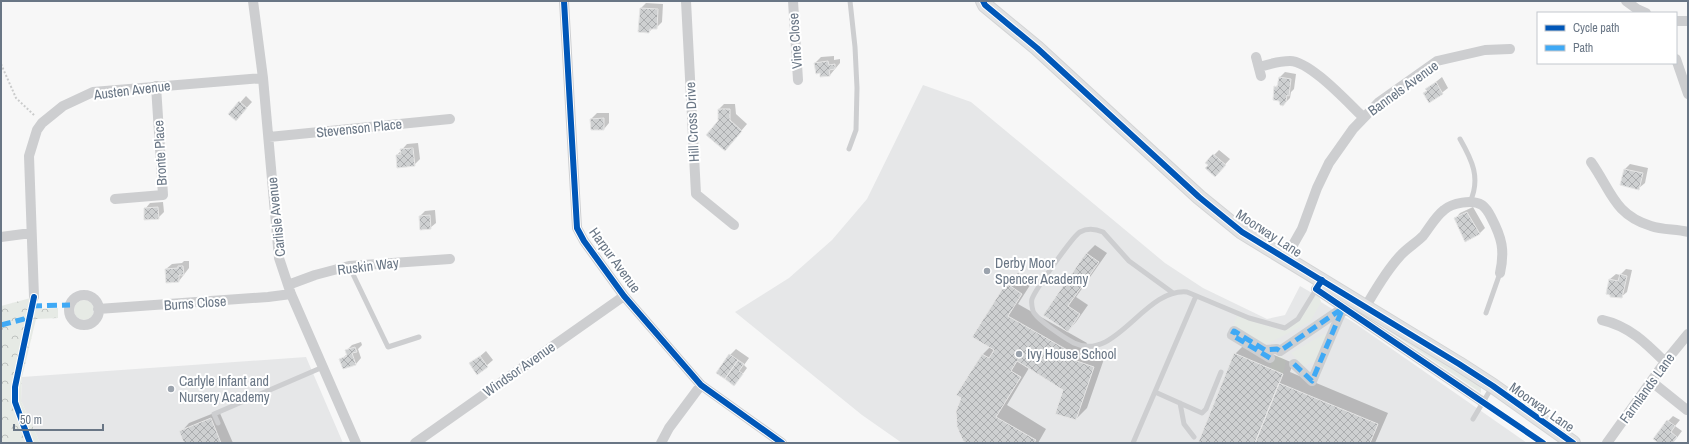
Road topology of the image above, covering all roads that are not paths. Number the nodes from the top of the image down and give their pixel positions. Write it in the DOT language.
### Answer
graph roads {
  1 [pos="253,1"];
  2 [pos="564,1"];
  3 [pos="686,1"];
  4 [pos="793,1"];
  5 [pos="850,1"];
  6 [pos="983,1"];
  7 [pos="1626,1"];
  8 [pos="1644,12"];
  9 [pos="1688,20"];
  10 [pos="1677,21"];
  11 [pos="1510,49"];
  12 [pos="1677,62"];
  13 [pos="1258,66"];
  14 [pos="263,78"];
  15 [pos="798,80"];
  16 [pos="156,86"];
  17 [pos="1688,94"];
  18 [pos="1364,117"];
  19 [pos="450,119"];
  20 [pos="269,137"];
  21 [pos="1460,139"];
  22 [pos="849,149"];
  23 [pos="1591,162"];
  24 [pos="115,199"];
  25 [pos="1470,203"];
  26 [pos="734,225"];
  27 [pos="1688,232"];
  28 [pos="31,233"];
  29 [pos="1,237"];
  30 [pos="450,259"];
  31 [pos="1285,259"];
  32 [pos="349,266"];
  33 [pos="1500,272"];
  34 [pos="1319,285"];
  35 [pos="290,289"];
  36 [pos="1173,293"];
  37 [pos="624,296"];
  38 [pos="1196,296"];
  39 [pos="34,297"];
  40 [pos="1366,306"];
  41 [pos="1344,308"];
  42 [pos="98,309"];
  43 [pos="1486,312"];
  44 [pos="1602,320"];
  45 [pos="1688,334"];
  46 [pos="419,337"];
  47 [pos="1270,358"];
  48 [pos="1665,362"];
  49 [pos="1294,364"];
  50 [pos="324,367"];
  51 [pos="1221,372"];
  52 [pos="1652,382"];
  53 [pos="701,385"];
  54 [pos="1493,386"];
  55 [pos="1155,392"];
  56 [pos="1483,402"];
  57 [pos="1180,403"];
  58 [pos="1687,410"];
  59 [pos="1473,419"];
  60 [pos="218,423"];
  61 [pos="1194,437"];
  62 [pos="356,443"];
  63 [pos="415,443"];
  64 [pos="661,443"];
  65 [pos="782,443"];
  66 [pos="1133,443"];
  67 [pos="1573,443"];
  68 [pos="1607,443"];
  1 -- 14 [label="street, Carlisle Avenue"];
  2 -- 37 [label="street, Harpur Avenue"];
  3 -- 26 [label="street, Hill Cross Drive"];
  4 -- 15 [label="street, Vine Close"];
  5 -- 22 [label="lane"];
  6 -- 31 [label="street, Moorway Lane"];
  7 -- 8 [label="street"];
  9 -- 10 [label="street"];
  11 -- 18 [label="street, Bannels Avenue"];
  12 -- 17 [label="street"];
  13 -- 18 [label="street"];
  14 -- 16 [label="street, Austen Avenue"];
  14 -- 20 [label="street, Carlisle Avenue"];
  16 -- 24 [label="street, Bronte Place"];
  16 -- 28 [label="street, Austen Avenue"];
  18 -- 31 [label="street, Bannels Avenue"];
  19 -- 20 [label="street, Stevenson Place"];
  20 -- 35 [label="street, Carlisle Avenue"];
  21 -- 25 [label="lane"];
  23 -- 27 [label="street"];
  25 -- 33 [label="street"];
  25 -- 40 [label="street"];
  28 -- 29 [label="street"];
  28 -- 39 [label="street, Austen Avenue"];
  30 -- 32 [label="street, Ruskin Way"];
  31 -- 34 [label="street, Moorway Lane"];
  32 -- 35 [label="street, Ruskin Way"];
  32 -- 46 [label="lane"];
  33 -- 43 [label="lane"];
  34 -- 38 [label="lane"];
  34 -- 40 [label="street, Moorway Lane"];
  34 -- 41 [label="street"];
  35 -- 42 [label="street, Burns Close"];
  35 -- 50 [label="street, Carlisle Avenue"];
  36 -- 36 [label="lane"];
  36 -- 38 [label="lane"];
  37 -- 53 [label="street, Harpur Avenue"];
  37 -- 63 [label="street, Windsor Avenue"];
  38 -- 55 [label="lane"];
  40 -- 54 [label="street, Moorway Lane"];
  41 -- 47 [label="street"];
  41 -- 49 [label="street"];
  41 -- 56 [label="street"];
  44 -- 48 [label="street"];
  45 -- 48 [label="street, Farmlands Lane"];
  48 -- 52 [label="street, Farmlands Lane"];
  50 -- 60 [label="lane"];
  50 -- 62 [label="street, Carlisle Avenue"];
  51 -- 57 [label="lane"];
  52 -- 58 [label="street"];
  52 -- 68 [label="street, Farmlands Lane"];
  53 -- 64 [label="street"];
  53 -- 65 [label="street, Harpur Avenue"];
  54 -- 56 [label="lane"];
  54 -- 67 [label="street, Moorway Lane"];
  55 -- 57 [label="lane"];
  55 -- 66 [label="lane"];
  56 -- 59 [label="lane"];
  57 -- 61 [label="lane"];
}
